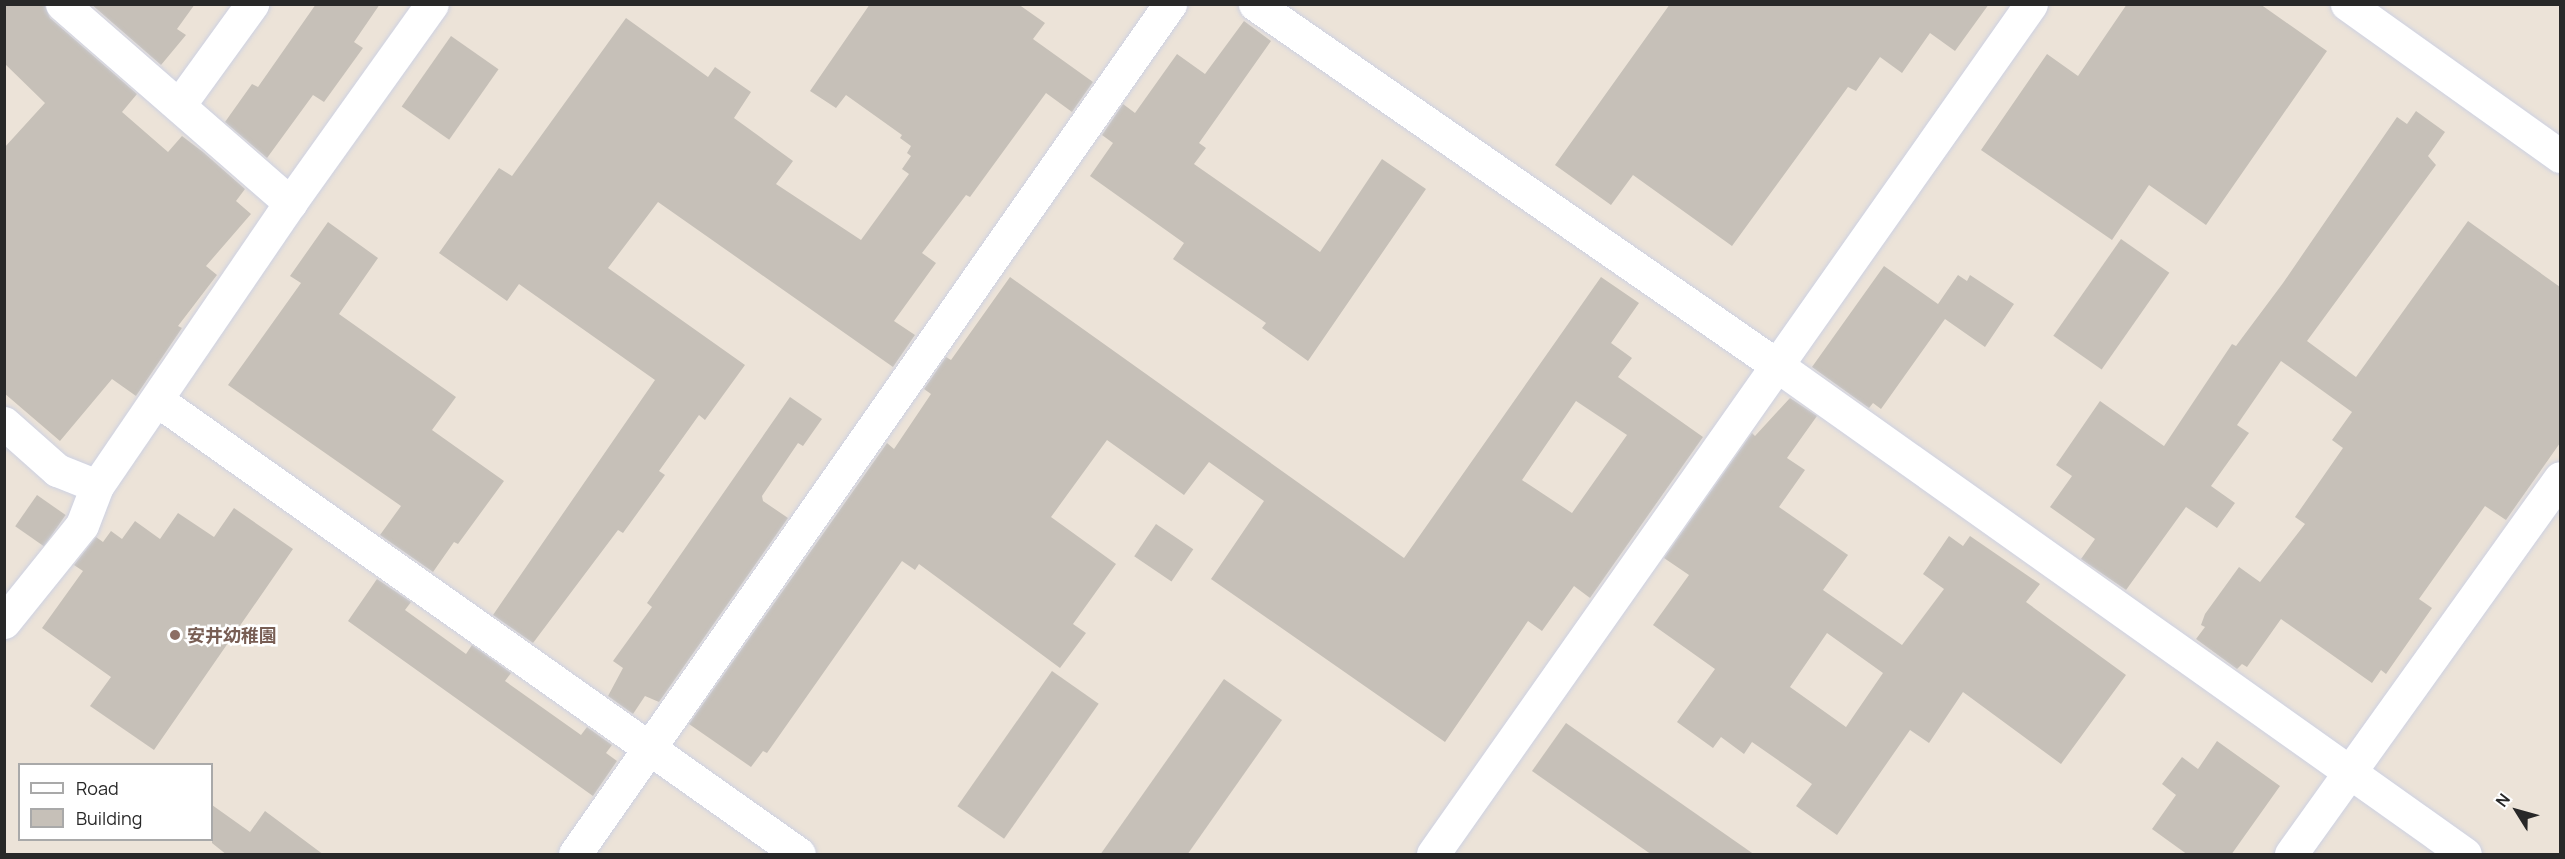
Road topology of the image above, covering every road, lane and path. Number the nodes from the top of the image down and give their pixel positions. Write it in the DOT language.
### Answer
graph roads {
  1 [pos="62,4"];
  2 [pos="252,4"];
  3 [pos="432,4"];
  4 [pos="1170,4"];
  5 [pos="1255,4"];
  6 [pos="2031,4"];
  7 [pos="2347,4"];
  8 [pos="179,105"];
  9 [pos="2560,156"];
  10 [pos="290,202"];
  11 [pos="1775,364"];
  12 [pos="157,400"];
  13 [pos="4,423"];
  14 [pos="2560,478"];
  15 [pos="97,486"];
  16 [pos="4,622"];
  17 [pos="648,749"];
  18 [pos="2350,772"];
  19 [pos="575,855"];
  20 [pos="799,855"];
  21 [pos="1433,855"];
  22 [pos="2291,855"];
  23 [pos="2465,855"];
  1 -- 8 [label="street"];
  2 -- 8 [label="street"];
  3 -- 10 [label="street"];
  4 -- 17 [label="street"];
  5 -- 11 [label="street"];
  6 -- 11 [label="street"];
  7 -- 9 [label="street"];
  8 -- 10 [label="street"];
  10 -- 12 [label="street"];
  11 -- 18 [label="street"];
  11 -- 21 [label="street"];
  12 -- 15 [label="street"];
  12 -- 17 [label="street"];
  13 -- 15 [label="street"];
  14 -- 18 [label="street"];
  15 -- 16 [label="street"];
  17 -- 19 [label="street"];
  17 -- 20 [label="street"];
  18 -- 22 [label="street"];
  18 -- 23 [label="street"];
}
